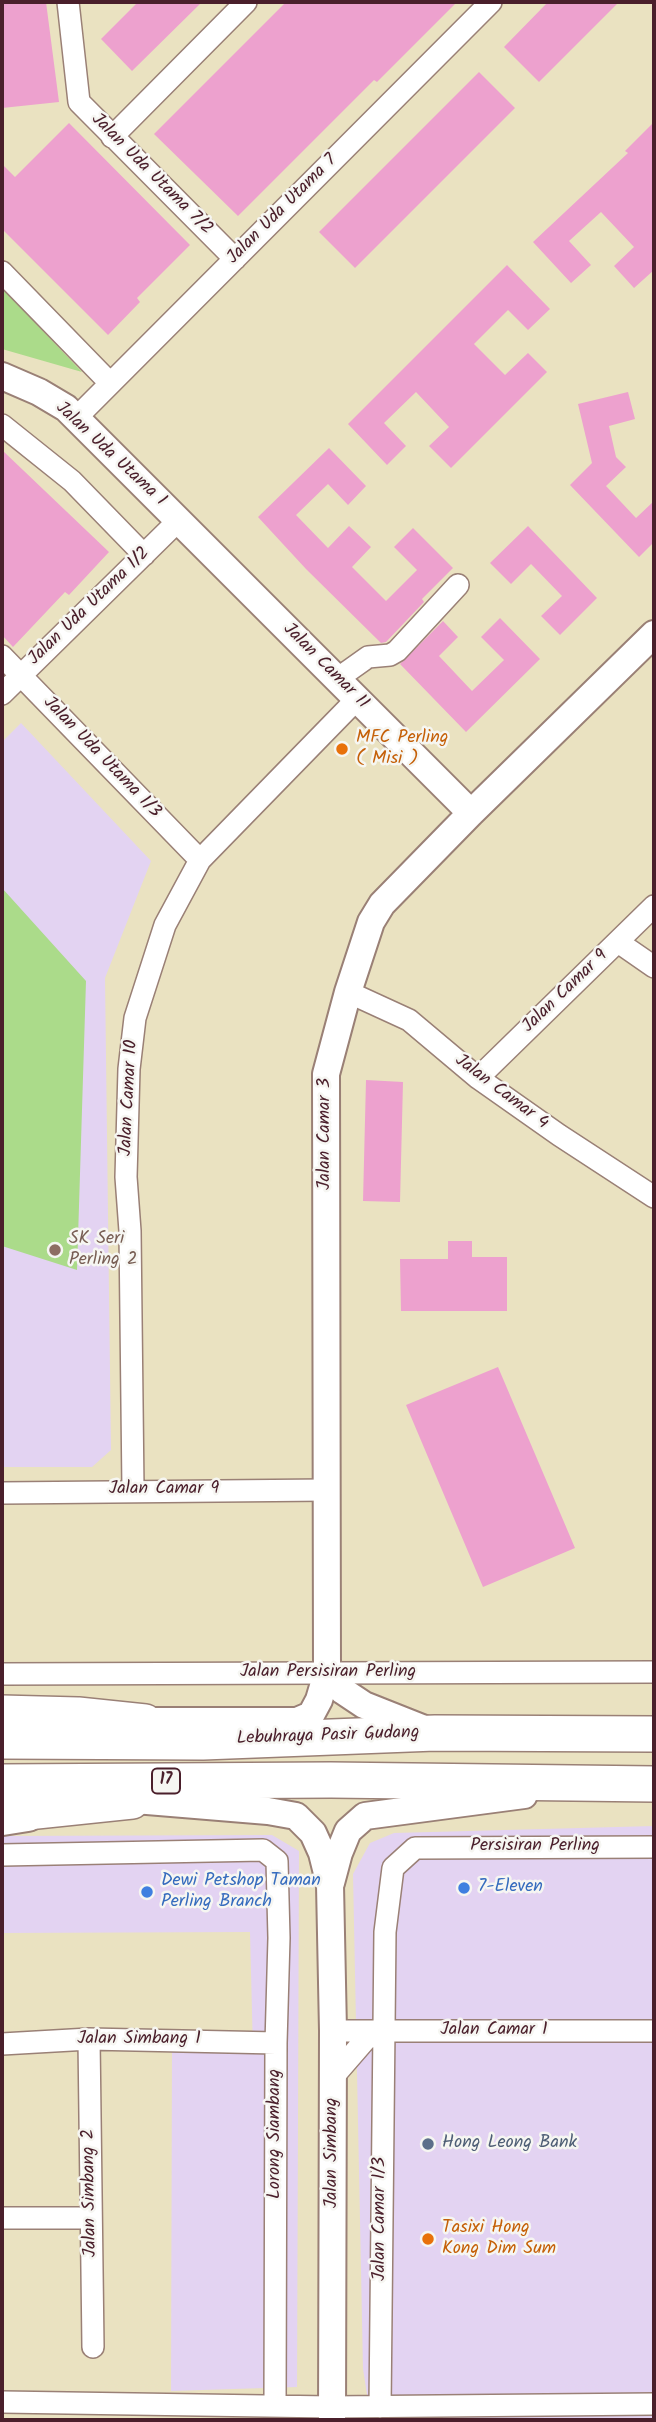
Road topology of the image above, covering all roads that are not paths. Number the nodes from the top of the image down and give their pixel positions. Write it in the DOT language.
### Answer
graph roads {
  1 [pos="68,2"];
  2 [pos="246,2"];
  3 [pos="491,2"];
  4 [pos="112,137"];
  5 [pos="234,259"];
  6 [pos="2,272"];
  7 [pos="2,376"];
  8 [pos="110,383"];
  9 [pos="76,418"];
  10 [pos="2,425"];
  11 [pos="179,520"];
  12 [pos="144,555"];
  13 [pos="458,585"];
  14 [pos="654,634"];
  15 [pos="2,656"];
  16 [pos="21,676"];
  17 [pos="337,679"];
  18 [pos="2,694"];
  19 [pos="357,699"];
  20 [pos="471,813"];
  21 [pos="200,860"];
  22 [pos="654,906"];
  23 [pos="618,942"];
  24 [pos="654,967"];
  25 [pos="348,992"];
  26 [pos="478,1078"];
  27 [pos="654,1197"];
  28 [pos="134,1490"];
  29 [pos="327,1490"];
  30 [pos="2,1493"];
  31 [pos="654,1672"];
  32 [pos="327,1673"];
  33 [pos="2,1674"];
  34 [pos="2,1713"];
  35 [pos="144,1721"];
  36 [pos="435,1733"];
  37 [pos="654,1734"];
  38 [pos="2,1741"];
  39 [pos="203,1742"];
  40 [pos="331,1780"];
  41 [pos="2,1782"];
  42 [pos="654,1784"];
  43 [pos="600,1785"];
  44 [pos="135,1800"];
  45 [pos="10,1812"];
  46 [pos="654,1847"];
  47 [pos="415,1848"];
  48 [pos="2,1855"];
  49 [pos="330,1885"];
  50 [pos="332,1996"];
  51 [pos="333,2031"];
  52 [pos="383,2031"];
  53 [pos="654,2031"];
  54 [pos="89,2039"];
  55 [pos="276,2043"];
  56 [pos="2,2044"];
  57 [pos="333,2077"];
  58 [pos="2,2218"];
  59 [pos="91,2218"];
  60 [pos="93,2347"];
  61 [pos="2,2402"];
  62 [pos="654,2404"];
  63 [pos="275,2406"];
  64 [pos="380,2407"];
  65 [pos="138,2412"];
  66 [pos="331,2414"];
  1 -- 4 [label="street, Jalan Uda Utama 7/2"];
  2 -- 4 [label="street"];
  3 -- 5 [label="street, Jalan Uda Utama 7"];
  4 -- 5 [label="street, Jalan Uda Utama 7/2"];
  5 -- 8 [label="street, Jalan Uda Utama 7"];
  6 -- 8 [label="street"];
  7 -- 9 [label="street, Jalan Uda Utama 1"];
  8 -- 9 [label="street, Jalan Uda Utama 7"];
  9 -- 11 [label="street, Jalan Uda Utama 1"];
  10 -- 12 [label="street"];
  11 -- 12 [label="street, Jalan Uda Utama 1/2"];
  11 -- 17 [label="street, Jalan Camar 11"];
  12 -- 16 [label="street, Jalan Uda Utama 1/2"];
  13 -- 17 [label="street"];
  14 -- 20 [label="street, Jalan Camar 3"];
  15 -- 16 [label="street, Jalan Uda Utama 1/3"];
  16 -- 18 [label="street, Jalan Uda Utama 1/2"];
  16 -- 21 [label="street, Jalan Uda Utama 1/3"];
  17 -- 19 [label="street, Jalan Camar 11"];
  19 -- 20 [label="street, Jalan Camar 11"];
  19 -- 21 [label="street, Jalan Camar 10"];
  20 -- 25 [label="street, Jalan Camar 3"];
  21 -- 28 [label="street, Jalan Camar 10"];
  22 -- 23 [label="street, Jalan Camar 9"];
  23 -- 24 [label="street"];
  23 -- 26 [label="street, Jalan Camar 9"];
  25 -- 26 [label="street, Jalan Camar 4"];
  25 -- 29 [label="street, Jalan Camar 3"];
  26 -- 27 [label="street, Jalan Camar 4"];
  28 -- 29 [label="street, Jalan Camar 9"];
  28 -- 30 [label="street, Jalan Camar 9"];
  29 -- 32 [label="street, Jalan Camar 3"];
  31 -- 32 [label="street, Jalan Persisiran Perling"];
  32 -- 33 [label="street, Jalan Persisiran Perling"];
  32 -- 35 [label="street, Jalan Camar 3"];
  32 -- 36 [label="street"];
  34 -- 35 [label="highway"];
  35 -- 39 [label="highway"];
  36 -- 37 [label="highway, Lebuhraya Pasir Gudang"];
  36 -- 39 [label="highway, Lebuhraya Pasir Gudang"];
  38 -- 39 [label="highway, Lebuhraya Pasir Gudang"];
  40 -- 41 [label="highway, 17"];
  40 -- 43 [label="highway, 17"];
  40 -- 44 [label="highway"];
  42 -- 43 [label="highway, 17"];
  43 -- 49 [label="street"];
  44 -- 45 [label="highway"];
  44 -- 49 [label="street"];
  46 -- 47 [label="street, Persisiran Perling"];
  47 -- 52 [label="street, Jalan Camar 1/3"];
  48 -- 55 [label="street, Lorong Siambang"];
  49 -- 50 [label="street, Jalan Simbang"];
  50 -- 51 [label="street, Jalan Simbang"];
  50 -- 52 [label="street"];
  51 -- 52 [label="street, Jalan Camar 1"];
  51 -- 57 [label="street, Jalan Simbang"];
  52 -- 53 [label="street, Jalan Camar 1"];
  52 -- 57 [label="street"];
  52 -- 64 [label="street, Jalan Camar 1/3"];
  54 -- 55 [label="street, Jalan Simbang 1"];
  54 -- 56 [label="street, Jalan Simbang 1"];
  54 -- 59 [label="street, Jalan Simbang 2"];
  55 -- 63 [label="street, Lorong Siambang"];
  57 -- 66 [label="street, Jalan Simbang"];
  58 -- 59 [label="street"];
  59 -- 60 [label="street, Jalan Simbang 2"];
  61 -- 65 [label="street"];
  62 -- 64 [label="street"];
  63 -- 65 [label="street"];
  63 -- 66 [label="street"];
  64 -- 66 [label="street"];
}
